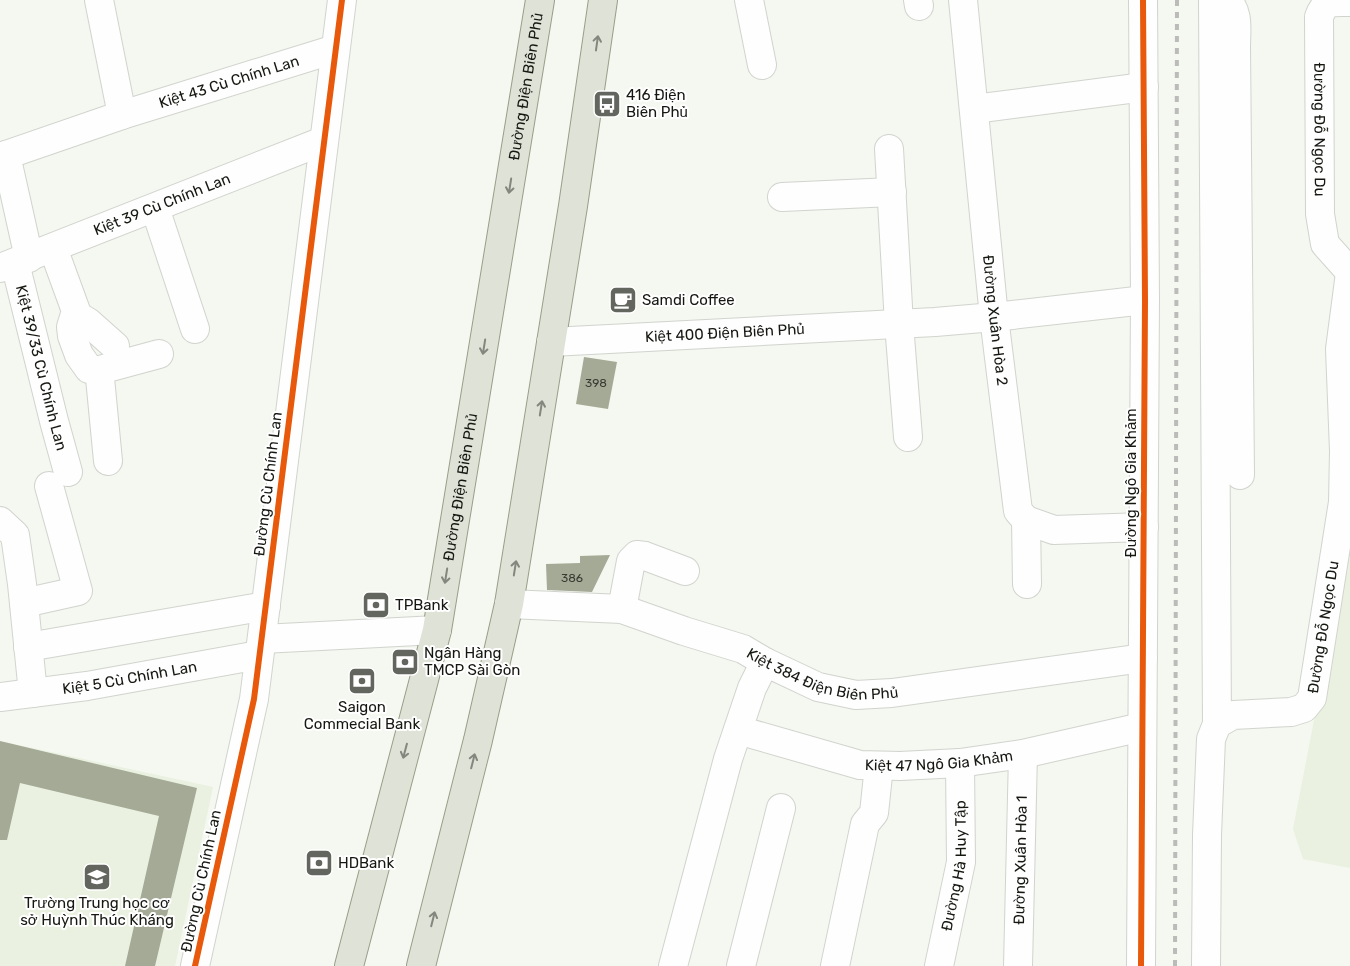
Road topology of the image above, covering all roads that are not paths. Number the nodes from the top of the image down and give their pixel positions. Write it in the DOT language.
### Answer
graph roads {
  1 [pos="99,0"];
  2 [pos="342,0"];
  3 [pos="540,0"];
  4 [pos="603,0"];
  5 [pos="749,0"];
  6 [pos="963,0"];
  7 [pos="1143,0"];
  8 [pos="1213,0"];
  9 [pos="1225,0"];
  10 [pos="1350,2"];
  11 [pos="336,49"];
  12 [pos="762,65"];
  13 [pos="1144,88"];
  14 [pos="974,109"];
  15 [pos="122,115"];
  16 [pos="323,141"];
  17 [pos="889,149"];
  18 [pos="3,156"];
  19 [pos="892,192"];
  20 [pos="782,197"];
  21 [pos="155,208"];
  22 [pos="24,259"];
  23 [pos="1350,272"];
  24 [pos="1145,300"];
  25 [pos="994,317"];
  26 [pos="74,320"];
  27 [pos="899,324"];
  28 [pos="195,329"];
  29 [pos="551,342"];
  30 [pos="115,346"];
  31 [pos="159,354"];
  32 [pos="96,371"];
  33 [pos="908,437"];
  34 [pos="108,461"];
  35 [pos="1240,475"];
  36 [pos="1026,520"];
  37 [pos="0,521"];
  38 [pos="1144,527"];
  39 [pos="685,571"];
  40 [pos="1027,584"];
  41 [pos="24,603"];
  42 [pos="509,604"];
  43 [pos="266,606"];
  44 [pos="622,609"];
  45 [pos="437,630"];
  46 [pos="28,647"];
  47 [pos="260,647"];
  48 [pos="1143,658"];
  49 [pos="765,662"];
  50 [pos="33,693"];
  51 [pos="0,697"];
  52 [pos="1216,724"];
  53 [pos="1142,727"];
  54 [pos="738,730"];
  55 [pos="1023,754"];
  56 [pos="960,762"];
  57 [pos="879,766"];
  58 [pos="781,808"];
  59 [pos="195,966"];
  60 [pos="349,966"];
  61 [pos="422,966"];
  62 [pos="673,966"];
  63 [pos="741,966"];
  64 [pos="835,966"];
  65 [pos="939,966"];
  66 [pos="1018,966"];
  67 [pos="1141,966"];
  68 [pos="1206,966"];
  1 -- 15 [label="street"];
  2 -- 11 [label="street, Đường Cù Chính Lan"];
  3 -- 45 [label="main road, Đường Điện Biên Phủ, one-way"];
  29 -- 4 [label="main road, one-way"];
  5 -- 12 [label="street"];
  6 -- 14 [label="street, Đường Xuân Hòa 2"];
  7 -- 13 [label="street, Đường Ngô Gia Khảm"];
  8 -- 52 [label="street"];
  9 -- 35 [label="street"];
  10 -- 23 [label="street, Đường Đỗ Ngọc Du"];
  11 -- 15 [label="street, Kiệt 43 Cù Chính Lan"];
  11 -- 16 [label="street, Đường Cù Chính Lan"];
  13 -- 14 [label="street"];
  13 -- 24 [label="street, Đường Ngô Gia Khảm"];
  14 -- 25 [label="street, Đường Xuân Hòa 2"];
  15 -- 18 [label="street, Kiệt 43 Cù Chính Lan"];
  16 -- 21 [label="street, Kiệt 39 Cù Chính Lan"];
  16 -- 43 [label="street, Đường Cù Chính Lan"];
  17 -- 19 [label="street"];
  18 -- 22 [label="street"];
  19 -- 20 [label="street"];
  19 -- 27 [label="street"];
  21 -- 22 [label="street, Kiệt 39 Cù Chính Lan"];
  21 -- 28 [label="street"];
  22 -- 26 [label="street"];
  22 -- 41 [label="street, Kiệt 39/33 Cù Chính Lan"];
  23 -- 52 [label="street, Đường Đỗ Ngọc Du"];
  24 -- 25 [label="street, Kiệt 400 Điện Biên Phủ"];
  24 -- 38 [label="street, Đường Ngô Gia Khảm"];
  25 -- 27 [label="street, Kiệt 400 Điện Biên Phủ"];
  25 -- 36 [label="street, Đường Xuân Hòa 2"];
  26 -- 30 [label="street"];
  26 -- 32 [label="street"];
  27 -- 29 [label="street, Kiệt 400 Điện Biên Phủ"];
  27 -- 33 [label="street"];
  42 -- 29 [label="main road, one-way"];
  31 -- 32 [label="street"];
  32 -- 34 [label="street"];
  36 -- 38 [label="street"];
  36 -- 40 [label="street"];
  37 -- 41 [label="street"];
  38 -- 48 [label="street, Đường Ngô Gia Khảm"];
  39 -- 44 [label="street"];
  41 -- 46 [label="street"];
  42 -- 44 [label="street, Kiệt 384 Điện Biên Phủ"];
  61 -- 42 [label="main road, one-way"];
  43 -- 46 [label="street"];
  43 -- 47 [label="street, Đường Cù Chính Lan"];
  44 -- 49 [label="street, Kiệt 384 Điện Biên Phủ"];
  45 -- 47 [label="street"];
  45 -- 60 [label="main road, Đường Điện Biên Phủ, one-way"];
  46 -- 50 [label="street"];
  47 -- 50 [label="street, Kiệt 5 Cù Chính Lan"];
  47 -- 59 [label="street, Đường Cù Chính Lan"];
  48 -- 49 [label="street, Kiệt 384 Điện Biên Phủ"];
  48 -- 53 [label="street, Đường Ngô Gia Khảm"];
  49 -- 54 [label="street"];
  50 -- 51 [label="street, Kiệt 5 Cù Chính Lan"];
  52 -- 68 [label="street"];
  53 -- 55 [label="street, Kiệt 47 Ngô Gia Khảm"];
  53 -- 67 [label="street, Đường Ngô Gia Khảm"];
  54 -- 57 [label="street, Kiệt 47 Ngô Gia Khảm"];
  54 -- 62 [label="street"];
  55 -- 56 [label="street, Kiệt 47 Ngô Gia Khảm"];
  55 -- 66 [label="street, Đường Xuân Hòa 1"];
  56 -- 57 [label="street, Kiệt 47 Ngô Gia Khảm"];
  56 -- 65 [label="street, Đường Hà Huy Tập"];
  57 -- 64 [label="street"];
  58 -- 63 [label="street"];
}
